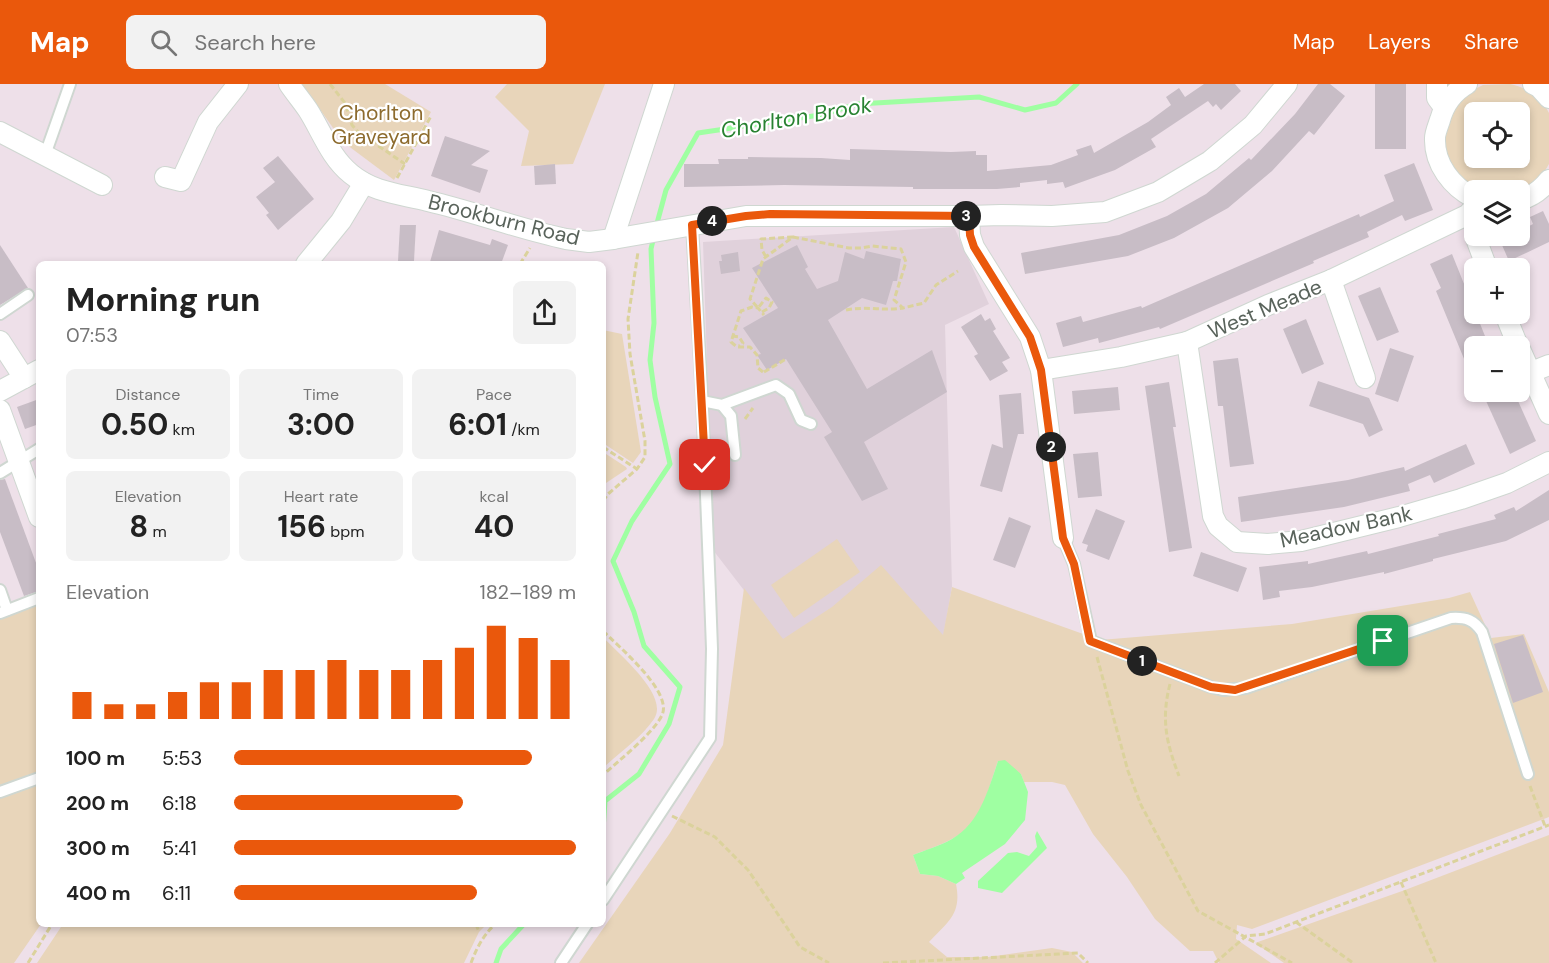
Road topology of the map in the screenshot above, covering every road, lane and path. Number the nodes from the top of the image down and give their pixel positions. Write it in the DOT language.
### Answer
graph roads {
  1 [pos="70,84"];
  2 [pos="238,84"];
  3 [pos="289,84"];
  4 [pos="330,84"];
  5 [pos="664,84"];
  6 [pos="1287,84"];
  7 [pos="1437,84"];
  8 [pos="1467,84"];
  9 [pos="1533,84"];
  10 [pos="1549,98"];
  11 [pos="1443,106"];
  12 [pos="431,116"];
  13 [pos="0,132"];
  14 [pos="45,155"];
  15 [pos="405,164"];
  16 [pos="165,177"];
  17 [pos="364,183"];
  18 [pos="1547,184"];
  19 [pos="102,185"];
  20 [pos="1464,194"];
  21 [pos="1530,195"];
  22 [pos="398,196"];
  23 [pos="1464,211"];
  24 [pos="969,216"];
  25 [pos="685,227"];
  26 [pos="642,235"];
  27 [pos="793,237"];
  28 [pos="613,239"];
  29 [pos="766,257"];
  30 [pos="308,261"];
  31 [pos="958,271"];
  32 [pos="1331,280"];
  33 [pos="28,295"];
  34 [pos="758,308"];
  35 [pos="903,308"];
  36 [pos="846,310"];
  37 [pos="0,314"];
  38 [pos="732,336"];
  39 [pos="0,341"];
  40 [pos="1187,342"];
  41 [pos="737,347"];
  42 [pos="1549,365"];
  43 [pos="1041,370"];
  44 [pos="763,372"];
  45 [pos="1530,373"];
  46 [pos="31,374"];
  47 [pos="1530,375"];
  48 [pos="1365,378"];
  49 [pos="0,391"];
  50 [pos="702,401"];
  51 [pos="722,405"];
  52 [pos="0,410"];
  53 [pos="1549,414"];
  54 [pos="811,424"];
  55 [pos="606,449"];
  56 [pos="36,451"];
  57 [pos="735,455"];
  58 [pos="19,462"];
  59 [pos="1549,462"];
  60 [pos="637,469"];
  61 [pos="0,473"];
  62 [pos="606,498"];
  63 [pos="36,509"];
  64 [pos="1063,538"];
  65 [pos="0,590"];
  66 [pos="36,599"];
  67 [pos="4,612"];
  68 [pos="606,634"];
  69 [pos="1090,641"];
  70 [pos="1172,673"];
  71 [pos="606,772"];
  72 [pos="1528,774"];
  73 [pos="1179,776"];
  74 [pos="36,779"];
  75 [pos="0,792"];
  76 [pos="662,811"];
  77 [pos="1547,825"];
  78 [pos="1401,882"];
  79 [pos="606,895"];
  80 [pos="1296,922"];
  81 [pos="50,927"];
  82 [pos="477,927"];
  83 [pos="492,927"];
  84 [pos="585,927"];
  85 [pos="479,932"];
  86 [pos="1245,936"];
  87 [pos="28,963"];
  88 [pos="471,963"];
  89 [pos="561,963"];
  90 [pos="829,963"];
  91 [pos="883,963"];
  92 [pos="1088,963"];
  93 [pos="1215,963"];
  94 [pos="1292,963"];
  95 [pos="1353,963"];
  96 [pos="1436,963"];
  1 -- 14 [label="lane"];
  2 -- 16 [label="street"];
  3 -- 17 [label="street, Brookburn Road"];
  4 -- 15 [label="path"];
  5 -- 28 [label="street"];
  6 -- 24 [label="street, Brookburn Road"];
  7 -- 11 [label="street"];
  8 -- 11 [label="street"];
  9 -- 10 [label="street"];
  11 -- 20 [label="street"];
  12 -- 15 [label="path"];
  13 -- 14 [label="street"];
  14 -- 19 [label="street"];
  15 -- 22 [label="path"];
  17 -- 22 [label="street, Brookburn Road"];
  17 -- 30 [label="street"];
  18 -- 21 [label="street"];
  22 -- 28 [label="street, Brookburn Road"];
  23 -- 32 [label="street, West Meade"];
  24 -- 25 [label="street, Brookburn Road"];
  24 -- 43 [label="street"];
  25 -- 26 [label="street, Brookburn Road"];
  25 -- 50 [label="lane"];
  26 -- 28 [label="street, Brookburn Road"];
  26 -- 60 [label="path"];
  27 -- 29 [label="path"];
  27 -- 29 [label="path"];
  27 -- 35 [label="path"];
  29 -- 34 [label="path"];
  31 -- 35 [label="path"];
  32 -- 40 [label="street, West Meade"];
  32 -- 48 [label="street"];
  33 -- 37 [label="lane"];
  34 -- 34 [label="path"];
  34 -- 38 [label="path"];
  35 -- 36 [label="path"];
  38 -- 41 [label="path"];
  38 -- 41 [label="path"];
  39 -- 46 [label="street"];
  40 -- 43 [label="street, West Meade"];
  40 -- 59 [label="street, Meadow Bank"];
  41 -- 44 [label="path"];
  42 -- 45 [label="street"];
  43 -- 64 [label="street"];
  46 -- 49 [label="street"];
  47 -- 53 [label="street"];
  50 -- 51 [label="lane"];
  50 -- 76 [label="lane"];
  51 -- 54 [label="lane"];
  51 -- 57 [label="lane"];
  52 -- 58 [label="street"];
  55 -- 60 [label="path"];
  56 -- 58 [label="lane"];
  58 -- 61 [label="lane"];
  58 -- 63 [label="street"];
  60 -- 62 [label="path"];
  64 -- 69 [label="lane"];
  65 -- 67 [label="lane"];
  66 -- 67 [label="lane"];
  68 -- 71 [label="path"];
  69 -- 70 [label="lane"];
  69 -- 86 [label="path"];
  70 -- 72 [label="lane"];
  70 -- 73 [label="path"];
  72 -- 77 [label="path"];
  74 -- 75 [label="lane"];
  76 -- 79 [label="lane"];
  76 -- 90 [label="path"];
  77 -- 78 [label="path"];
  78 -- 80 [label="path"];
  78 -- 96 [label="path"];
  80 -- 86 [label="path"];
  80 -- 95 [label="path"];
  81 -- 87 [label="path"];
  82 -- 85 [label="path"];
  83 -- 88 [label="path"];
  84 -- 89 [label="lane"];
  86 -- 93 [label="path"];
  86 -- 94 [label="path"];
  91 -- 92 [label="path"];
}
